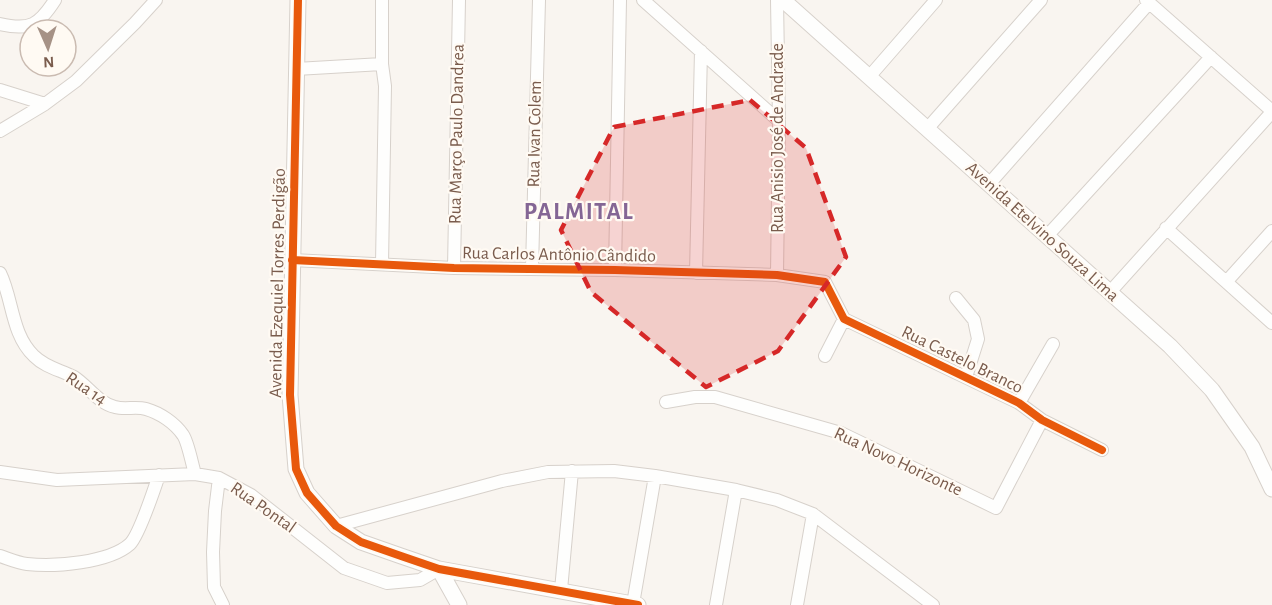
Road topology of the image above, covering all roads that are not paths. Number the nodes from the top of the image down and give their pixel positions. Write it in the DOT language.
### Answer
graph roads {
  1 [pos="55,0"];
  2 [pos="156,0"];
  3 [pos="298,0"];
  4 [pos="382,0"];
  5 [pos="459,0"];
  6 [pos="539,0"];
  7 [pos="620,0"];
  8 [pos="644,0"];
  9 [pos="777,0"];
  10 [pos="783,0"];
  11 [pos="1041,0"];
  12 [pos="1147,1"];
  13 [pos="930,2"];
  14 [pos="0,24"];
  15 [pos="701,51"];
  16 [pos="1211,57"];
  17 [pos="382,64"];
  18 [pos="296,69"];
  19 [pos="869,76"];
  20 [pos="0,90"];
  21 [pos="45,104"];
  22 [pos="1272,112"];
  23 [pos="779,121"];
  24 [pos="927,129"];
  25 [pos="0,131"];
  26 [pos="989,184"];
  27 [pos="1166,228"];
  28 [pos="1272,231"];
  29 [pos="1047,236"];
  30 [pos="292,260"];
  31 [pos="382,264"];
  32 [pos="454,268"];
  33 [pos="532,268"];
  34 [pos="615,270"];
  35 [pos="0,273"];
  36 [pos="696,273"];
  37 [pos="777,275"];
  38 [pos="1227,281"];
  39 [pos="1110,292"];
  40 [pos="956,298"];
  41 [pos="844,319"];
  42 [pos="1272,323"];
  43 [pos="1053,344"];
  44 [pos="825,356"];
  45 [pos="966,377"];
  46 [pos="666,402"];
  47 [pos="1019,403"];
  48 [pos="1042,420"];
  49 [pos="1102,450"];
  50 [pos="0,471"];
  51 [pos="572,471"];
  52 [pos="195,474"];
  53 [pos="159,475"];
  54 [pos="655,476"];
  55 [pos="219,478"];
  56 [pos="1272,489"];
  57 [pos="736,490"];
  58 [pos="813,514"];
  59 [pos="336,526"];
  60 [pos="0,556"];
  61 [pos="439,569"];
  62 [pos="561,590"];
  63 [pos="636,604"];
  64 [pos="223,605"];
  65 [pos="459,605"];
  66 [pos="716,605"];
  67 [pos="797,605"];
  68 [pos="933,605"];
  1 -- 14 [label="street"];
  2 -- 21 [label="street"];
  3 -- 18 [label="street, Avenida Ezequiel Torres Perdigão"];
  4 -- 17 [label="street"];
  5 -- 32 [label="street, Rua Março Paulo Dandrea"];
  6 -- 33 [label="street, Rua Ivan Colem"];
  7 -- 34 [label="street"];
  8 -- 15 [label="street"];
  9 -- 23 [label="street, Rua Anisio José de Andrade"];
  10 -- 19 [label="street, Avenida Etelvino Souza Lima"];
  11 -- 24 [label="street"];
  12 -- 16 [label="street"];
  12 -- 26 [label="street"];
  13 -- 19 [label="street"];
  15 -- 23 [label="street"];
  15 -- 36 [label="street"];
  16 -- 22 [label="street"];
  16 -- 29 [label="street"];
  17 -- 18 [label="street"];
  17 -- 31 [label="street"];
  18 -- 30 [label="street, Avenida Ezequiel Torres Perdigão"];
  19 -- 24 [label="street, Avenida Etelvino Souza Lima"];
  20 -- 21 [label="street"];
  21 -- 25 [label="street"];
  22 -- 27 [label="street"];
  23 -- 37 [label="street, Rua Anisio José de Andrade"];
  24 -- 26 [label="street, Avenida Etelvino Souza Lima"];
  26 -- 29 [label="street, Avenida Etelvino Souza Lima"];
  27 -- 38 [label="street"];
  27 -- 39 [label="street"];
  28 -- 38 [label="street"];
  29 -- 39 [label="street, Avenida Etelvino Souza Lima"];
  30 -- 31 [label="street, Rua Carlos Antônio Cândido"];
  30 -- 59 [label="street, Avenida Ezequiel Torres Perdigão"];
  31 -- 32 [label="street, Rua Carlos Antônio Cândido"];
  32 -- 33 [label="street, Rua Carlos Antônio Cândido"];
  33 -- 34 [label="street, Rua Carlos Antônio Cândido"];
  34 -- 36 [label="street, Rua Carlos Antônio Cândido"];
  35 -- 52 [label="street, Rua 14"];
  36 -- 37 [label="street, Rua Carlos Antônio Cândido"];
  37 -- 41 [label="street, Rua Carlos Antônio Cândido"];
  38 -- 42 [label="street"];
  39 -- 56 [label="street, Avenida Etelvino Souza Lima"];
  40 -- 45 [label="street"];
  41 -- 44 [label="street"];
  41 -- 45 [label="street, Rua Castelo Branco"];
  43 -- 47 [label="street"];
  45 -- 47 [label="street, Rua Castelo Branco"];
  46 -- 48 [label="street, Rua Novo Horizonte"];
  47 -- 48 [label="street, Rua Castelo Branco"];
  48 -- 49 [label="street, Rua Castelo Branco"];
  50 -- 53 [label="street, Rua Pontal"];
  51 -- 54 [label="street"];
  51 -- 59 [label="street"];
  51 -- 62 [label="street"];
  52 -- 53 [label="street, Rua Pontal"];
  52 -- 55 [label="street, Rua Pontal"];
  53 -- 60 [label="street"];
  54 -- 57 [label="street"];
  54 -- 63 [label="street"];
  55 -- 61 [label="street, Rua Pontal"];
  55 -- 64 [label="street"];
  57 -- 58 [label="street"];
  57 -- 66 [label="street"];
  58 -- 67 [label="street"];
  58 -- 68 [label="street"];
  59 -- 61 [label="street, Avenida Ezequiel Torres Perdigão"];
  61 -- 62 [label="street, Avenida Ezequiel Torres Perdigão"];
  61 -- 65 [label="street"];
  62 -- 63 [label="street, Avenida Ezequiel Torres Perdigão"];
}
